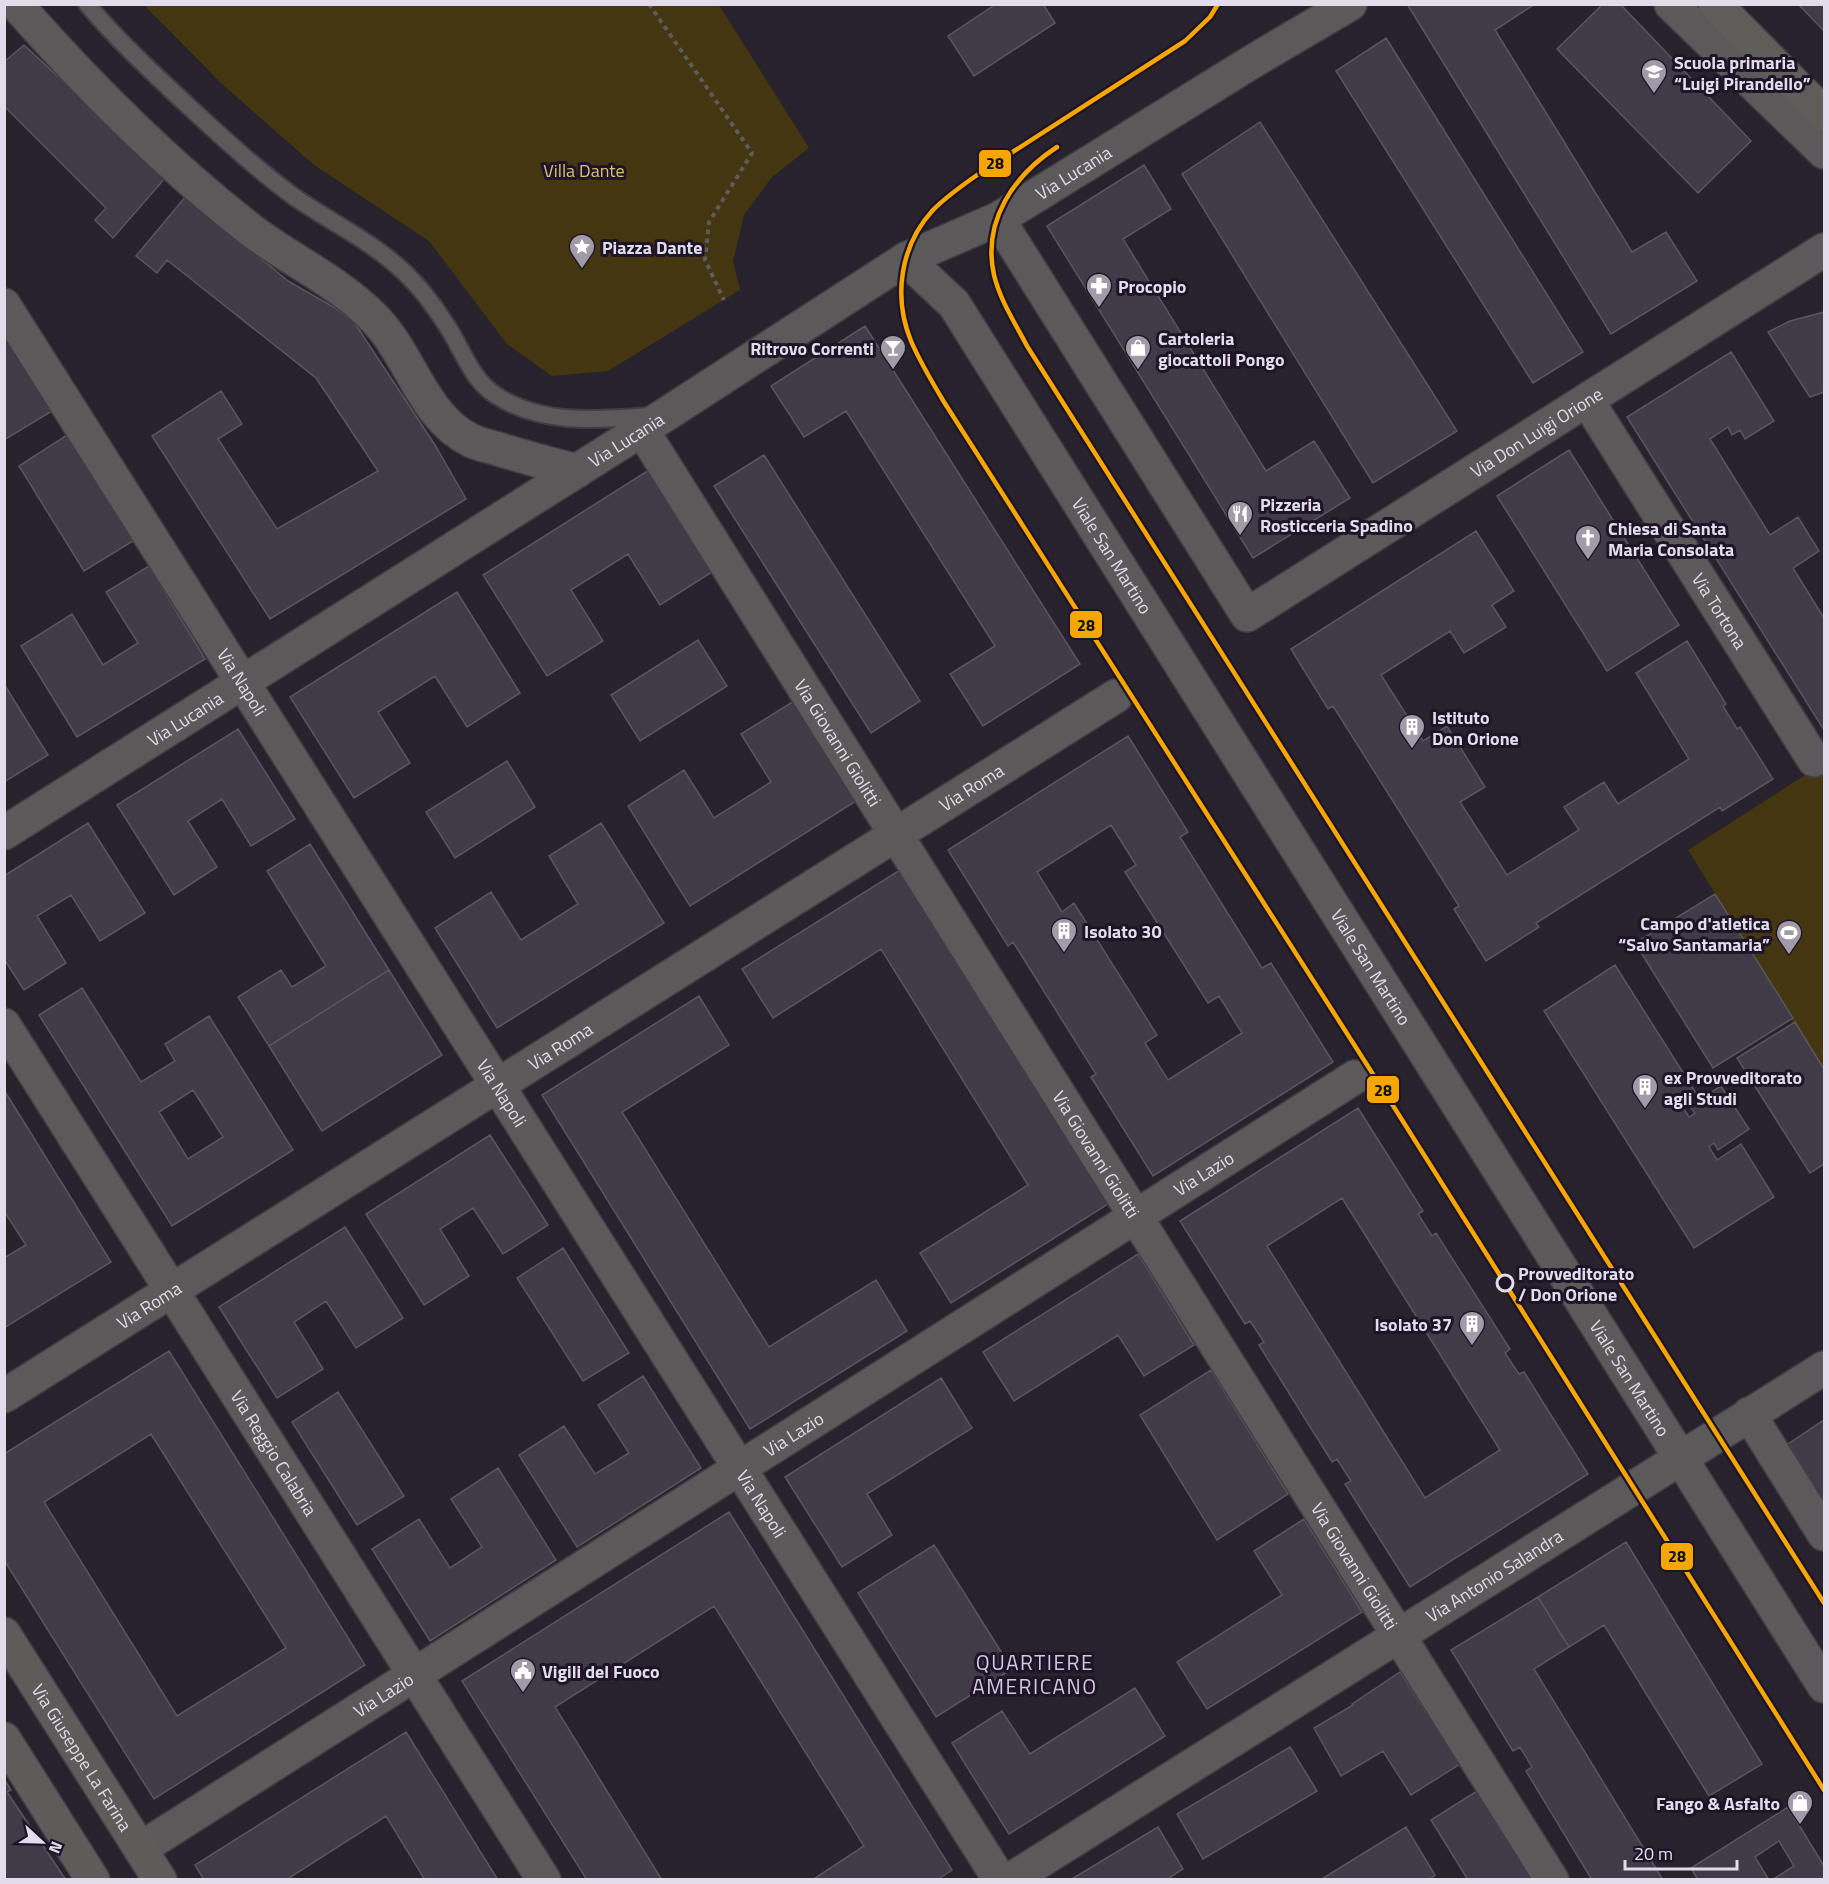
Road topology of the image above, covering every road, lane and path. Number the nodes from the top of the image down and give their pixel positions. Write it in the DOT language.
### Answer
graph roads {
  1 [pos="16,4"];
  2 [pos="87,4"];
  3 [pos="649,4"];
  4 [pos="1350,4"];
  5 [pos="1671,4"];
  6 [pos="1715,4"];
  7 [pos="1824,114"];
  8 [pos="1824,152"];
  9 [pos="998,219"];
  10 [pos="1824,250"];
  11 [pos="906,259"];
  12 [pos="724,300"];
  13 [pos="4,305"];
  14 [pos="1587,399"];
  15 [pos="653,422"];
  16 [pos="577,471"];
  17 [pos="243,682"];
  18 [pos="1116,696"];
  19 [pos="1814,760"];
  20 [pos="4,833"];
  21 [pos="896,835"];
  22 [pos="4,1024"];
  23 [pos="1355,1077"];
  24 [pos="498,1085"];
  25 [pos="1136,1216"];
  26 [pos="172,1291"];
  27 [pos="1824,1368"];
  28 [pos="4,1396"];
  29 [pos="1749,1414"];
  30 [pos="1680,1457"];
  31 [pos="740,1467"];
  32 [pos="1824,1534"];
  33 [pos="4,1634"];
  34 [pos="1398,1635"];
  35 [pos="415,1674"];
  36 [pos="1824,1686"];
  37 [pos="4,1739"];
  38 [pos="140,1849"];
  39 [pos="93,1880"];
  40 [pos="160,1880"];
  41 [pos="544,1880"];
  42 [pos="1000,1880"];
  43 [pos="1010,1880"];
  44 [pos="1552,1880"];
  1 -- 16 [label="street"];
  2 -- 15 [label="lane"];
  3 -- 12 [label="path"];
  4 -- 9 [label="street, Via Lucania"];
  5 -- 8 [label="street"];
  6 -- 7 [label="main road"];
  9 -- 11 [label="street, Via Lucania"];
  9 -- 14 [label="street, Via Don Luigi Orione"];
  10 -- 14 [label="street, Via Don Luigi Orione"];
  11 -- 15 [label="street, Via Lucania"];
  11 -- 30 [label="street, Viale San Martino"];
  13 -- 17 [label="street, Via Napoli"];
  14 -- 19 [label="street, Via Tortona"];
  15 -- 16 [label="street, Via Lucania"];
  15 -- 21 [label="street, Via Giovanni Giolitti"];
  16 -- 17 [label="street, Via Lucania"];
  17 -- 20 [label="street, Via Lucania"];
  17 -- 24 [label="street, Via Napoli"];
  18 -- 21 [label="street, Via Roma"];
  21 -- 24 [label="street, Via Roma"];
  21 -- 25 [label="street, Via Giovanni Giolitti"];
  22 -- 26 [label="street, Via Reggio Calabria"];
  23 -- 25 [label="street, Via Lazio"];
  24 -- 26 [label="street, Via Roma"];
  24 -- 31 [label="street, Via Napoli"];
  25 -- 31 [label="street, Via Lazio"];
  25 -- 34 [label="street, Via Giovanni Giolitti"];
  26 -- 28 [label="street, Via Roma"];
  26 -- 35 [label="street, Via Reggio Calabria"];
  27 -- 29 [label="street, Via Antonio Salandra"];
  29 -- 30 [label="street, Via Antonio Salandra"];
  29 -- 32 [label="street"];
  30 -- 34 [label="street, Via Antonio Salandra"];
  30 -- 36 [label="street, Viale San Martino"];
  31 -- 35 [label="street, Via Lazio"];
  31 -- 42 [label="street, Via Napoli"];
  33 -- 38 [label="main road, Via Giuseppe La Farina"];
  34 -- 43 [label="street, Via Antonio Salandra"];
  34 -- 44 [label="street, Via Giovanni Giolitti"];
  35 -- 38 [label="street, Via Lazio"];
  35 -- 41 [label="street, Via Reggio Calabria"];
  37 -- 39 [label="main road"];
  38 -- 40 [label="main road, Via Giuseppe La Farina"];
}
